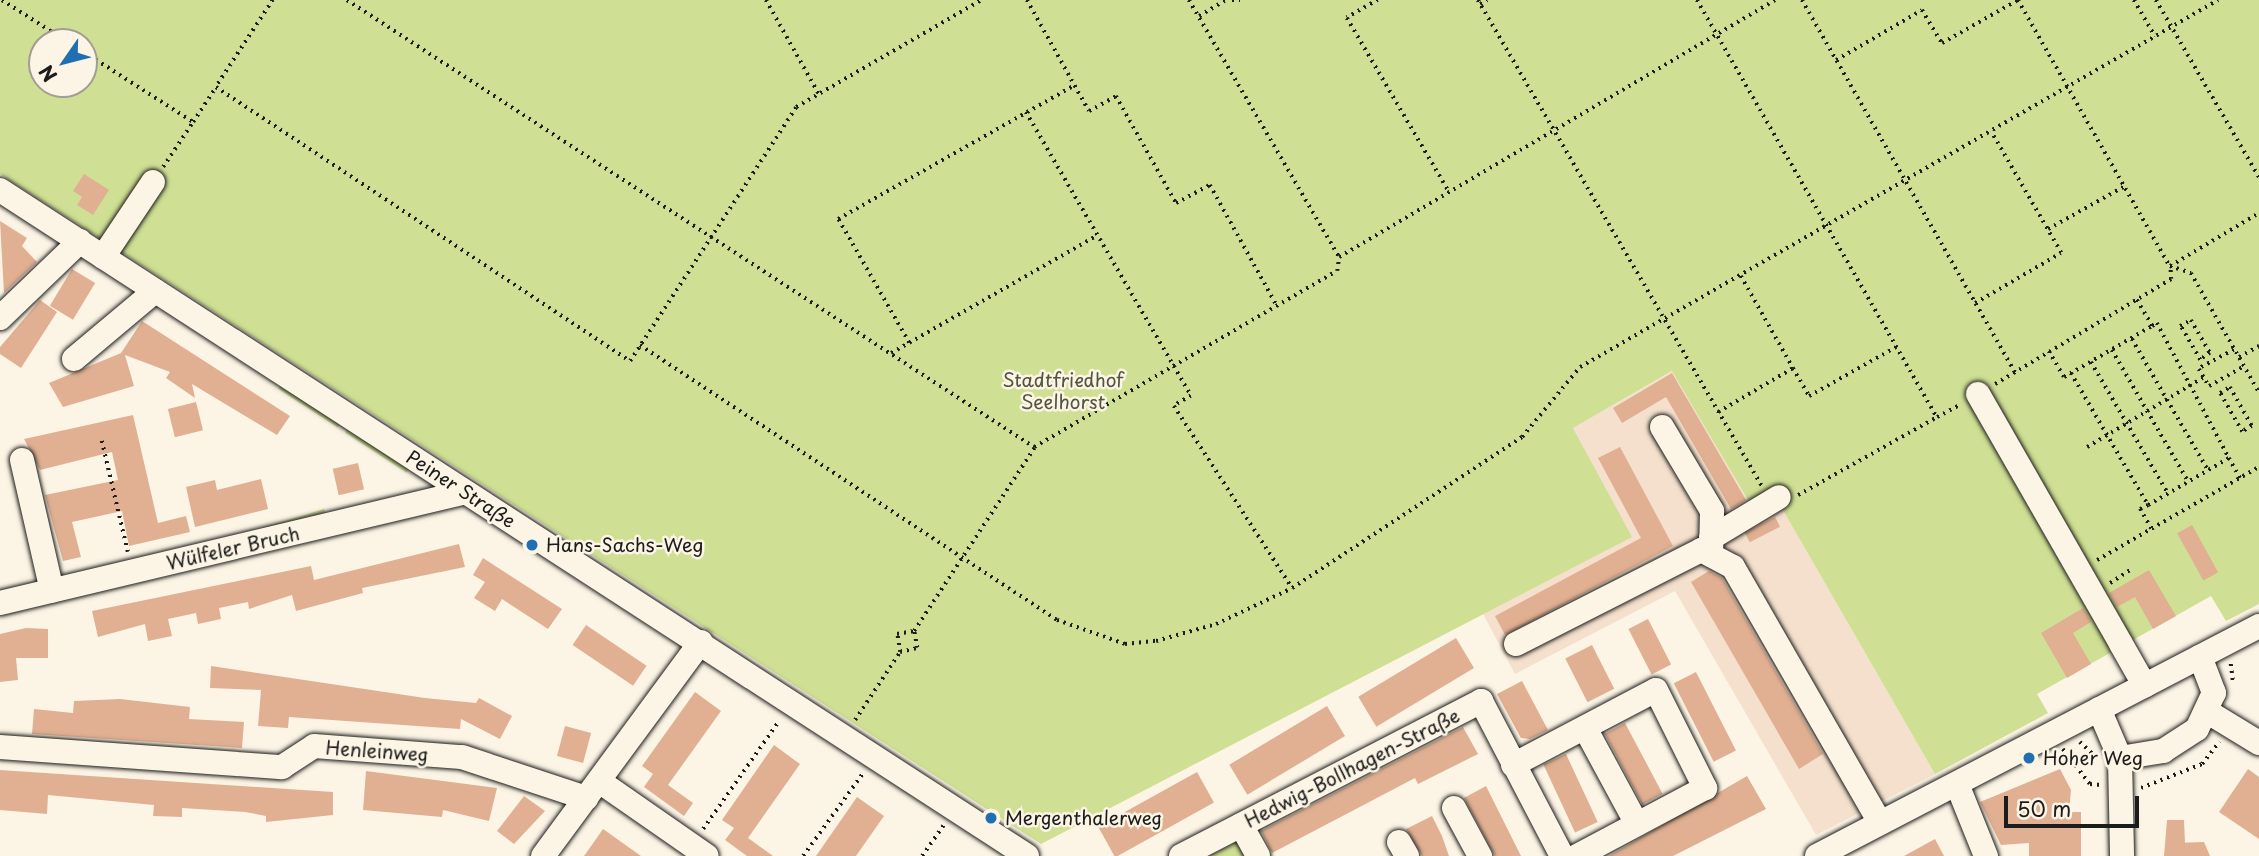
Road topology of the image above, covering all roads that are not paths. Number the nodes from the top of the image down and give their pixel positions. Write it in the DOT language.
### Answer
graph roads {
  1 [pos="153,182"];
  2 [pos="0,190"];
  3 [pos="80,241"];
  4 [pos="103,257"];
  5 [pos="155,291"];
  6 [pos="0,318"];
  7 [pos="74,359"];
  8 [pos="1978,394"];
  9 [pos="1662,427"];
  10 [pos="22,460"];
  11 [pos="465,492"];
  12 [pos="1779,496"];
  13 [pos="1711,547"];
  14 [pos="52,591"];
  15 [pos="0,603"];
  16 [pos="2259,626"];
  17 [pos="701,642"];
  18 [pos="1516,644"];
  19 [pos="2200,657"];
  20 [pos="2145,686"];
  21 [pos="2099,709"];
  22 [pos="2218,717"];
  23 [pos="1586,728"];
  24 [pos="2259,743"];
  25 [pos="0,747"];
  26 [pos="1513,765"];
  27 [pos="2109,766"];
  28 [pos="1956,783"];
  29 [pos="592,789"];
  30 [pos="1454,808"];
  31 [pos="1880,823"];
  32 [pos="1637,824"];
  33 [pos="1241,825"];
  34 [pos="699,851"];
  35 [pos="543,856"];
  36 [pos="1027,856"];
  37 [pos="1181,856"];
  38 [pos="1258,856"];
  39 [pos="1480,856"];
  40 [pos="1562,856"];
  41 [pos="1577,856"];
  42 [pos="1817,856"];
  43 [pos="1986,856"];
  44 [pos="2122,856"];
  1 -- 4 [label="street"];
  2 -- 3 [label="street, Peiner Straße"];
  3 -- 4 [label="street, Peiner Straße"];
  3 -- 6 [label="street"];
  4 -- 5 [label="street, Peiner Straße"];
  5 -- 7 [label="street"];
  5 -- 11 [label="street, Peiner Straße"];
  8 -- 20 [label="street"];
  9 -- 13 [label="street"];
  10 -- 14 [label="street"];
  11 -- 14 [label="street, Wülfeler Bruch"];
  11 -- 17 [label="street, Peiner Straße"];
  12 -- 13 [label="street"];
  13 -- 18 [label="street"];
  13 -- 31 [label="street"];
  14 -- 15 [label="street, Wülfeler Bruch"];
  16 -- 19 [label="street"];
  17 -- 29 [label="street"];
  17 -- 36 [label="street, Peiner Straße"];
  19 -- 20 [label="street"];
  19 -- 22 [label="street"];
  20 -- 21 [label="street"];
  21 -- 27 [label="street"];
  21 -- 28 [label="street"];
  22 -- 24 [label="street"];
  22 -- 27 [label="street"];
  23 -- 26 [label="street"];
  23 -- 32 [label="street"];
  23 -- 32 [label="street"];
  25 -- 29 [label="street, Henleinweg"];
  26 -- 33 [label="street, Hedwig-Bollhagen-Straße"];
  26 -- 40 [label="street, Hedwig-Bollhagen-Straße"];
  27 -- 44 [label="street"];
  28 -- 31 [label="street"];
  28 -- 43 [label="street"];
  29 -- 34 [label="street, Henleinweg"];
  29 -- 35 [label="street"];
  30 -- 39 [label="street"];
  31 -- 42 [label="street"];
  32 -- 41 [label="street"];
  33 -- 37 [label="street, Hedwig-Bollhagen-Straße"];
  33 -- 38 [label="street"];
}
